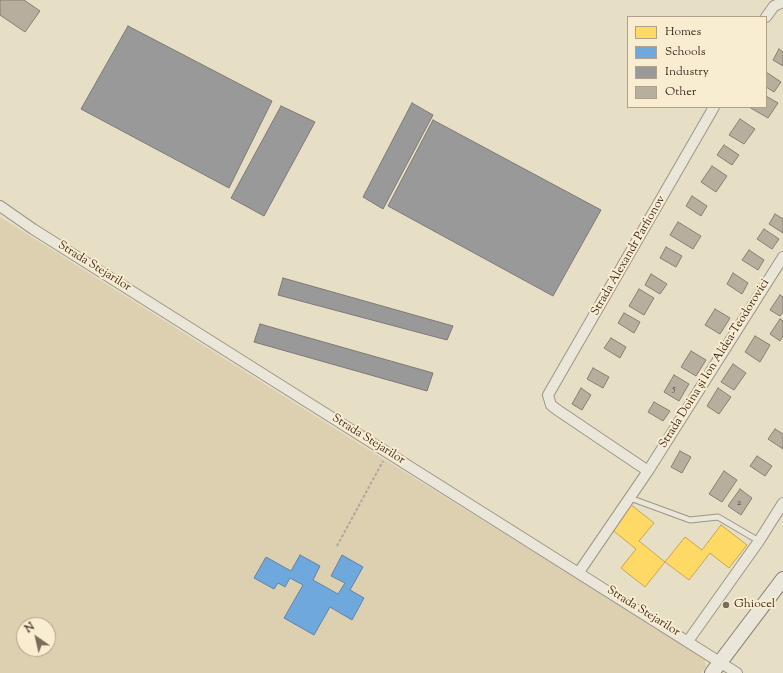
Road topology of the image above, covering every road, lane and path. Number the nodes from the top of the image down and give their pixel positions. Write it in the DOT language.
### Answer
graph roads {
  1 [pos="782,3"];
  2 [pos="767,16"];
  3 [pos="713,108"];
  4 [pos="0,206"];
  5 [pos="783,257"];
  6 [pos="388,452"];
  7 [pos="648,471"];
  8 [pos="630,498"];
  9 [pos="783,503"];
  10 [pos="759,541"];
  11 [pos="337,546"];
  12 [pos="579,572"];
  13 [pos="783,579"];
  14 [pos="688,641"];
  15 [pos="721,662"];
  16 [pos="712,673"];
  17 [pos="737,673"];
  1 -- 2 [label="street"];
  3 -- 7 [label="street, Strada Alexandr Parfionov"];
  4 -- 6 [label="street, Strada Stejarilor"];
  5 -- 7 [label="street, Strada Doina și Ion Aldea-Teodorovici"];
  6 -- 11 [label="path"];
  6 -- 12 [label="street, Strada Stejarilor"];
  7 -- 8 [label="street, Strada Doina și Ion Aldea-Teodorovici"];
  8 -- 10 [label="lane"];
  8 -- 12 [label="street, Strada Doina și Ion Aldea-Teodorovici"];
  9 -- 10 [label="street"];
  10 -- 14 [label="street"];
  12 -- 14 [label="street, Strada Stejarilor"];
  13 -- 15 [label="street"];
  14 -- 15 [label="street, Strada Stejarilor"];
  15 -- 16 [label="street"];
  15 -- 17 [label="street, Strada Stejarilor"];
}
